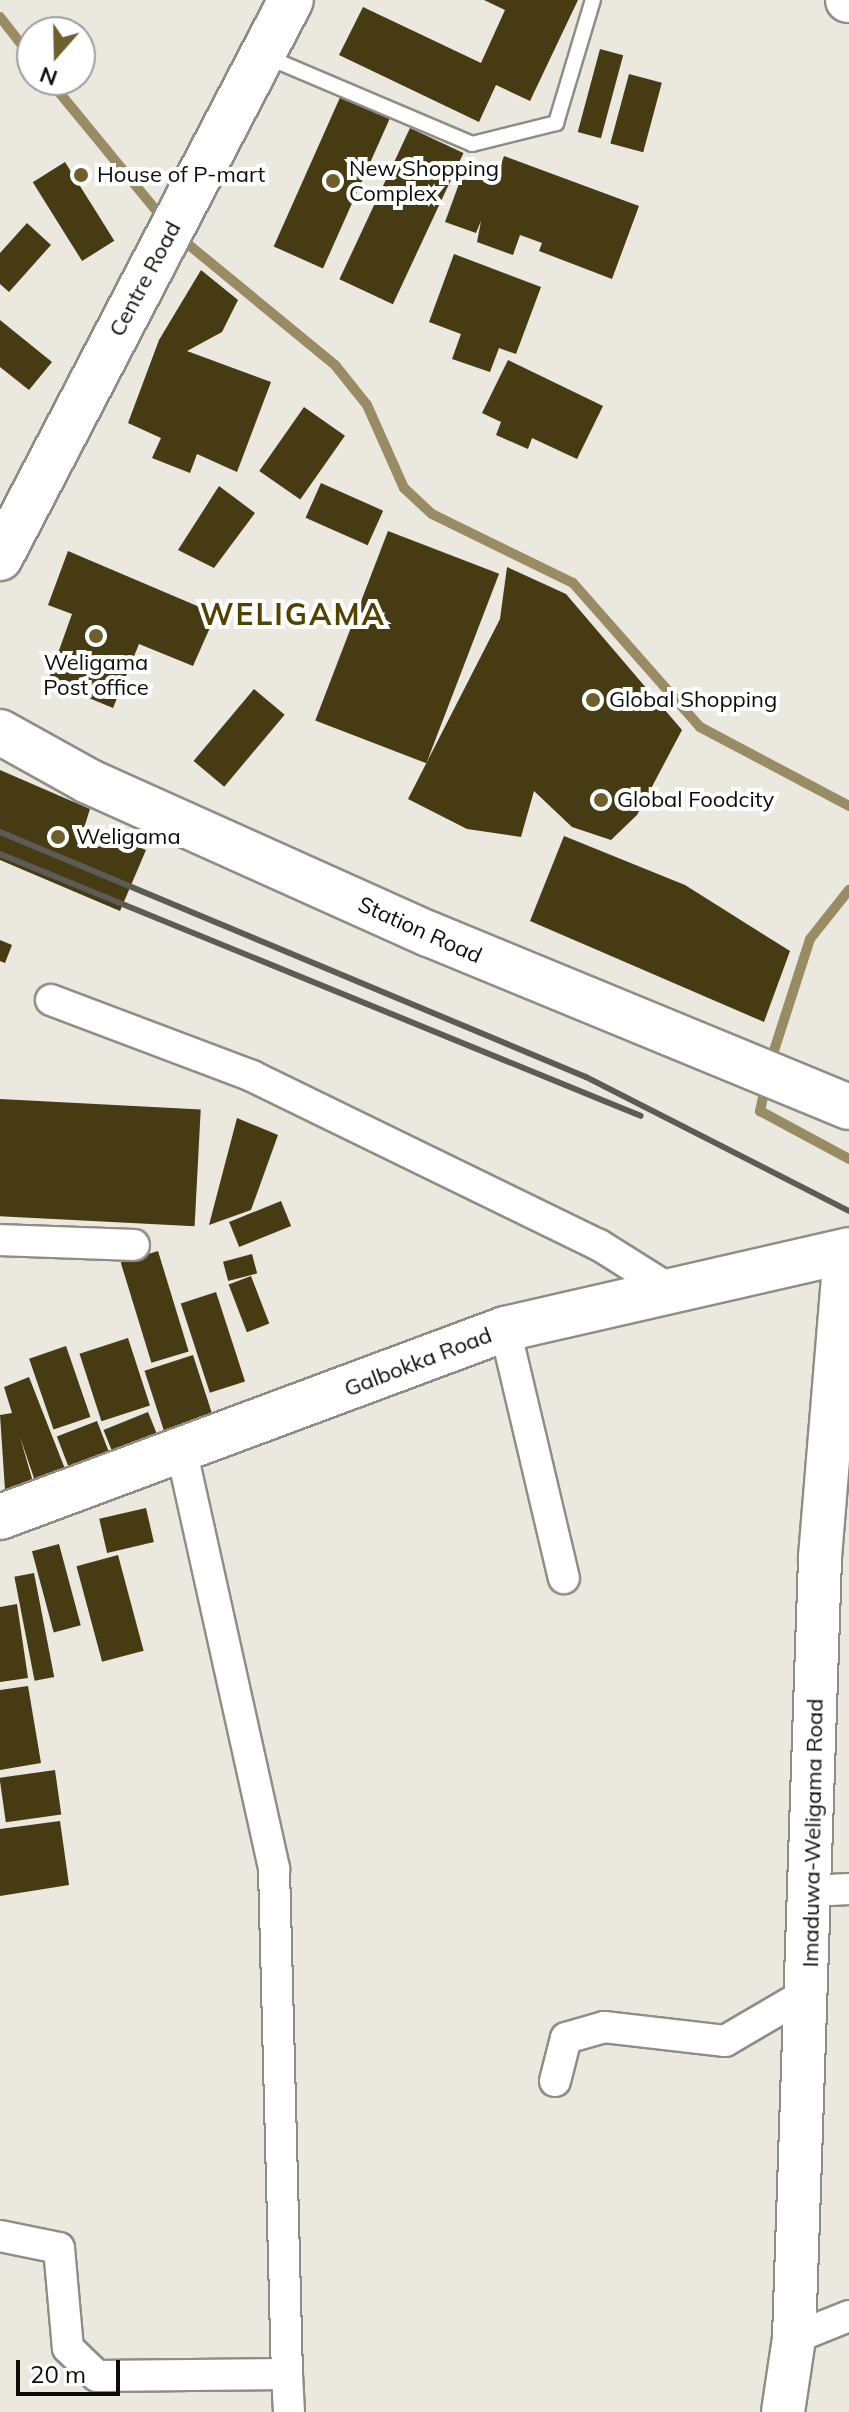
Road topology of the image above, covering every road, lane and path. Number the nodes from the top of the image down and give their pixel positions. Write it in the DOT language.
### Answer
graph roads {
  1 [pos="291,0"];
  2 [pos="593,0"];
  3 [pos="261,54"];
  4 [pos="0,558"];
  5 [pos="0,732"];
  6 [pos="51,1000"];
  7 [pos="849,1107"];
  8 [pos="0,1240"];
  9 [pos="134,1245"];
  10 [pos="847,1252"];
  11 [pos="666,1287"];
  12 [pos="505,1329"];
  13 [pos="182,1453"];
  14 [pos="0,1517"];
  15 [pos="564,1578"];
  16 [pos="830,1890"];
  17 [pos="809,1992"];
  18 [pos="555,2081"];
  19 [pos="0,2236"];
  20 [pos="849,2316"];
  21 [pos="794,2338"];
  22 [pos="287,2374"];
  23 [pos="289,2412"];
  24 [pos="783,2412"];
  1 -- 3 [label="main road, Centre Road"];
  2 -- 3 [label="lane"];
  3 -- 4 [label="main road, Centre Road"];
  5 -- 7 [label="main road, Station Road"];
  6 -- 11 [label="street"];
  8 -- 9 [label="street"];
  10 -- 11 [label="main road, Galbokka Road"];
  10 -- 16 [label="main road, Imaduwa-Weligama Road"];
  11 -- 12 [label="main road, Galbokka Road"];
  12 -- 13 [label="main road, Galbokka Road"];
  12 -- 15 [label="street"];
  13 -- 14 [label="main road, Galbokka Road"];
  13 -- 22 [label="street"];
  16 -- 17 [label="main road, Imaduwa-Weligama Road"];
  17 -- 18 [label="street"];
  17 -- 21 [label="main road, Imaduwa-Weligama Road"];
  19 -- 22 [label="street"];
  20 -- 21 [label="street"];
  21 -- 24 [label="main road, Imaduwa-Weligama Road"];
  22 -- 23 [label="street"];
}
